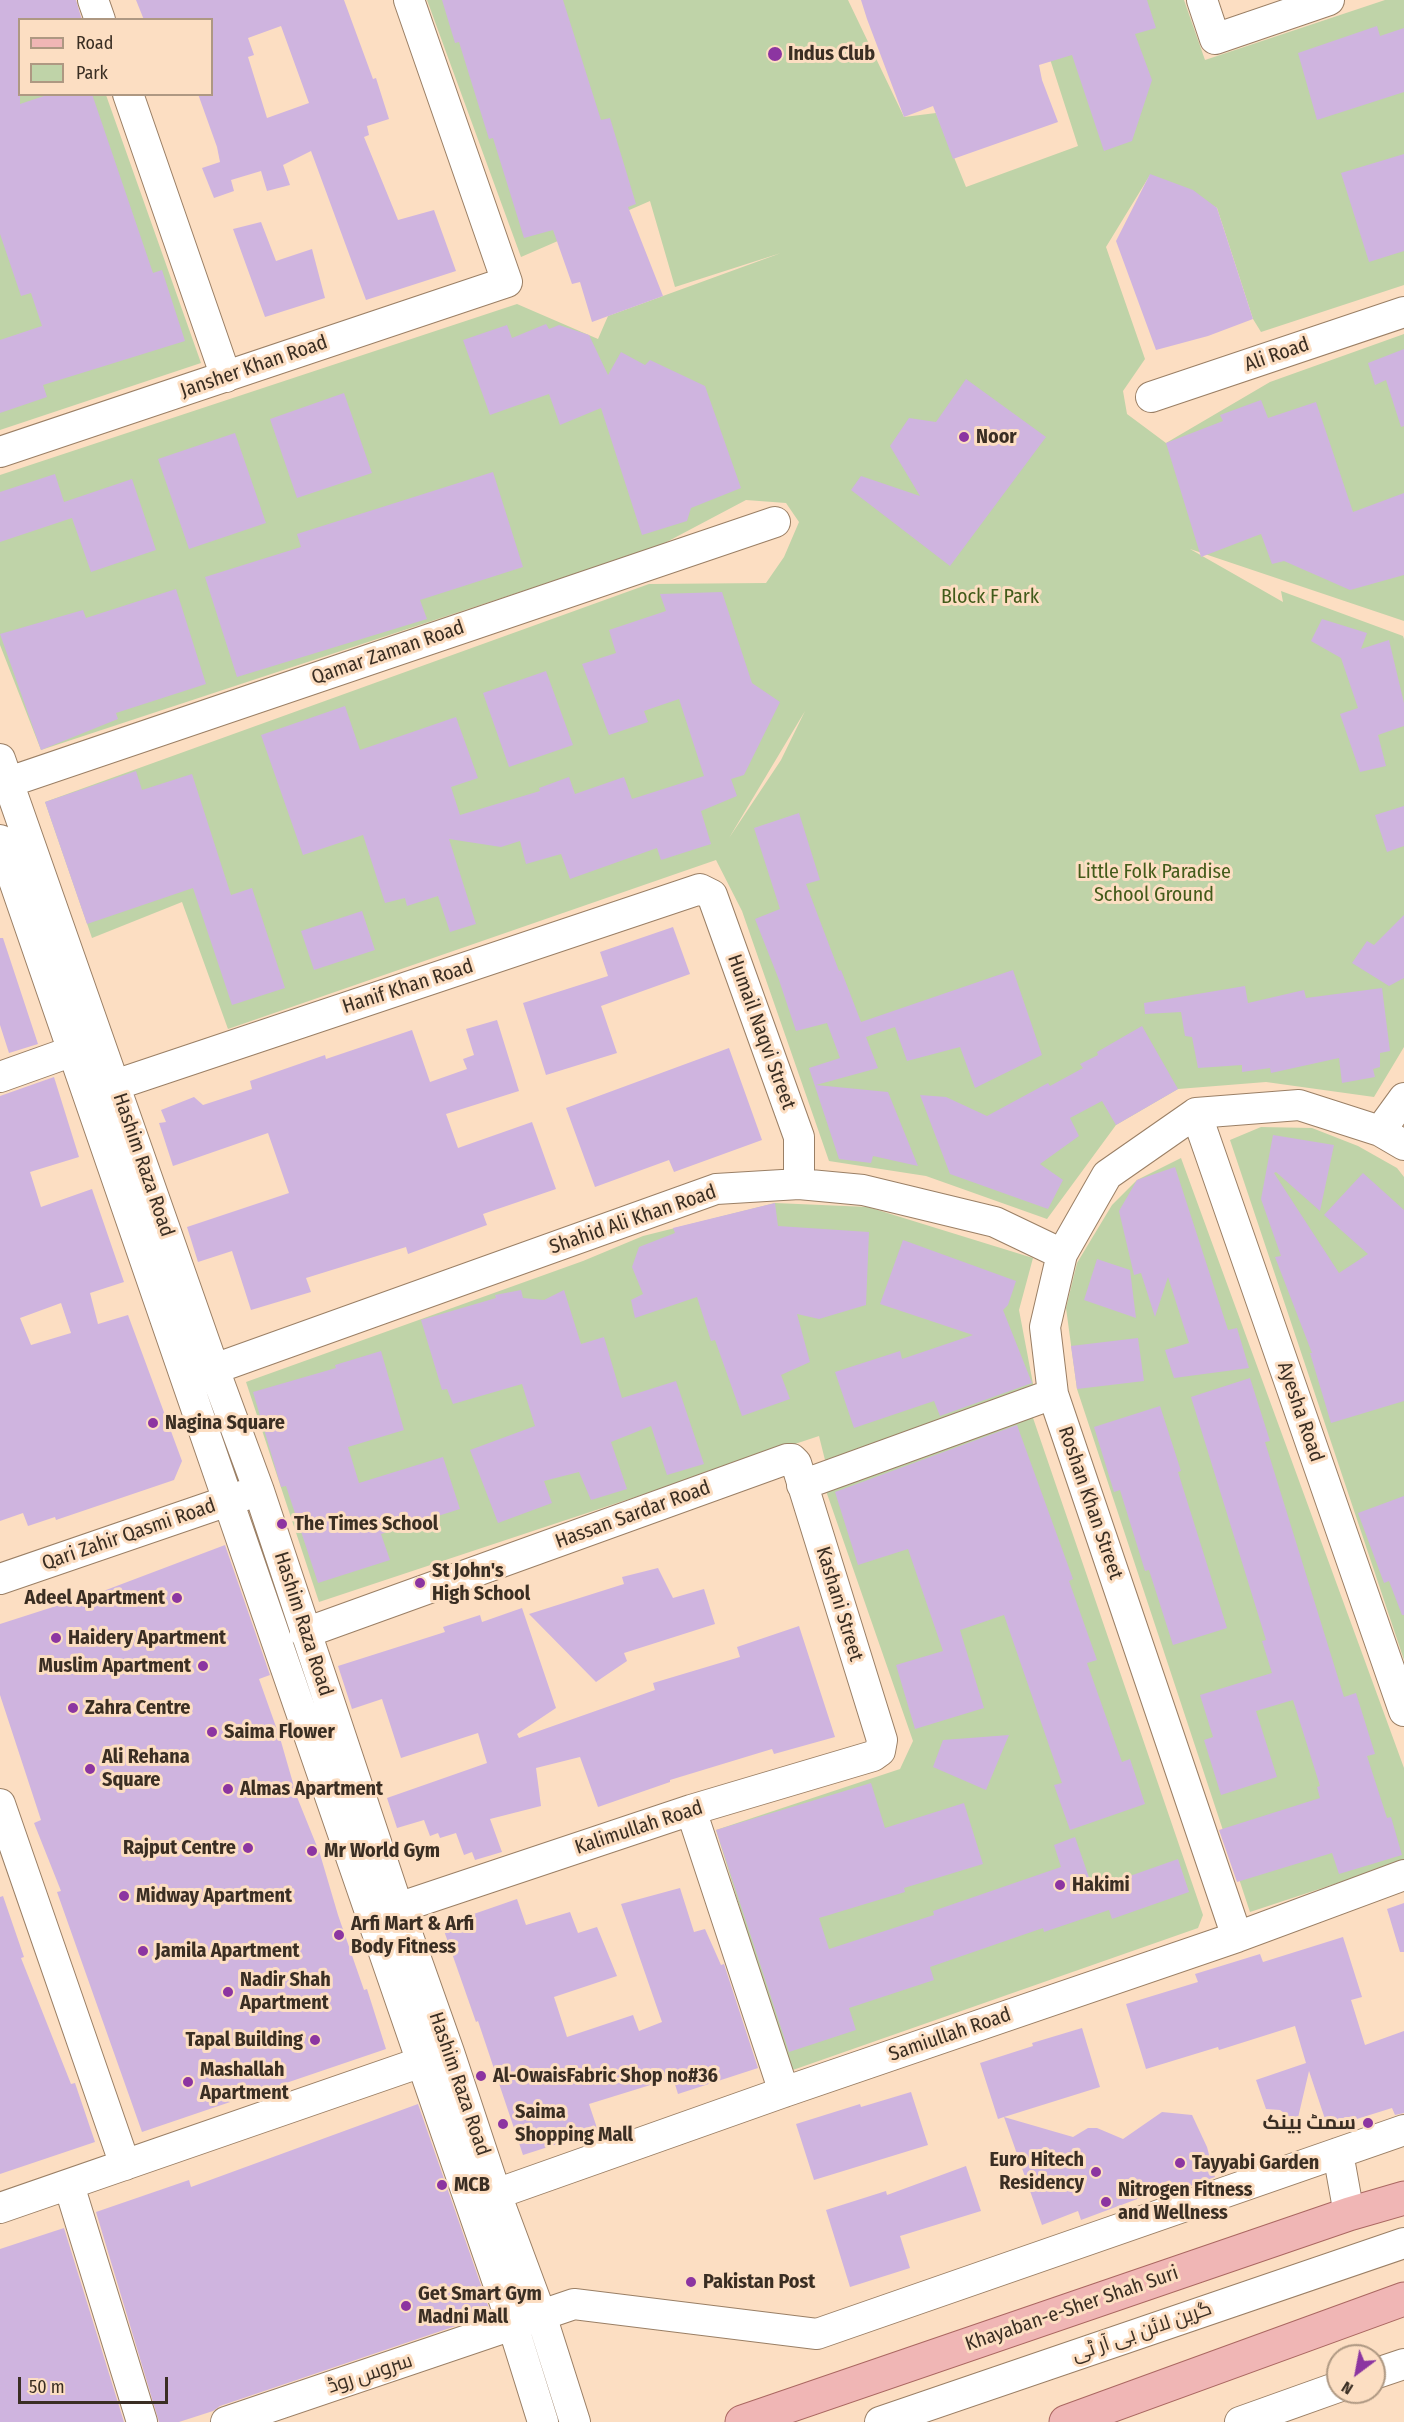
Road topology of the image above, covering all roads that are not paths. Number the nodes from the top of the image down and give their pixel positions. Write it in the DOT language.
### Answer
graph roads {
  1 [pos="93,0"];
  2 [pos="409,0"];
  3 [pos="1202,0"];
  4 [pos="1329,0"];
  5 [pos="99,18"];
  6 [pos="129,96"];
  7 [pos="1404,312"];
  8 [pos="226,377"];
  9 [pos="1150,397"];
  10 [pos="0,452"];
  11 [pos="775,522"];
  12 [pos="2,775"];
  13 [pos="0,840"];
  14 [pos="700,889"];
  15 [pos="72,1052"];
  16 [pos="0,1077"];
  17 [pos="115,1085"];
  18 [pos="1404,1098"];
  19 [pos="1196,1113"];
  20 [pos="1392,1138"];
  21 [pos="799,1184"];
  22 [pos="1062,1254"];
  23 [pos="214,1369"];
  24 [pos="1053,1394"];
  25 [pos="797,1472"];
  26 [pos="259,1491"];
  27 [pos="229,1501"];
  28 [pos="0,1579"];
  29 [pos="305,1633"];
  30 [pos="1404,1711"];
  31 [pos="880,1750"];
  32 [pos="0,1804"];
  33 [pos="691,1810"];
  34 [pos="1404,1875"];
  35 [pos="398,1908"];
  36 [pos="1237,1937"];
  37 [pos="450,2052"];
  38 [pos="422,2063"];
  39 [pos="784,2092"];
  40 [pos="1404,2130"];
  41 [pos="1338,2153"];
  42 [pos="125,2165"];
  43 [pos="69,2185"];
  44 [pos="496,2194"];
  45 [pos="1404,2197"];
  46 [pos="0,2208"];
  47 [pos="1360,2211"];
  48 [pos="1404,2243"];
  49 [pos="1404,2300"];
  50 [pos="541,2315"];
  51 [pos="513,2326"];
  52 [pos="1404,2364"];
  53 [pos="1386,2370"];
  54 [pos="1326,2391"];
  55 [pos="142,2422"];
  56 [pos="226,2422"];
  57 [pos="543,2422"];
  58 [pos="575,2422"];
  59 [pos="742,2422"];
  60 [pos="880,2422"];
  61 [pos="1066,2422"];
  62 [pos="1240,2422"];
  1 -- 5 [label="street"];
  2 -- 8 [label="street, Jansher Khan Road"];
  3 -- 4 [label="street"];
  6 -- 8 [label="street"];
  7 -- 9 [label="street, Ali Road"];
  8 -- 10 [label="street, Jansher Khan Road"];
  11 -- 12 [label="street, Qamar Zaman Road"];
  12 -- 17 [label="street, Hashim Raza Road"];
  13 -- 15 [label="street, Hashim Raza Road"];
  14 -- 17 [label="street, Hanif Khan Road"];
  14 -- 21 [label="street, Humail Naqvi Street"];
  15 -- 16 [label="street"];
  15 -- 27 [label="street, Hashim Raza Road"];
  17 -- 23 [label="street, Hashim Raza Road"];
  18 -- 20 [label="street"];
  19 -- 20 [label="street"];
  19 -- 22 [label="street, Roshan Khan Street"];
  19 -- 30 [label="street, Ayesha Road"];
  21 -- 22 [label="street, Shahid Ali Khan Road"];
  21 -- 23 [label="street, Shahid Ali Khan Road"];
  22 -- 24 [label="street, Roshan Khan Street"];
  23 -- 26 [label="street, Hashim Raza Road"];
  24 -- 25 [label="street, Hassan Sardar Road"];
  24 -- 36 [label="street, Roshan Khan Street"];
  25 -- 29 [label="street, Hassan Sardar Road"];
  25 -- 31 [label="street, Kashani Street"];
  26 -- 27 [label="street, Qari Zahir Qasmi Road"];
  26 -- 29 [label="street, Hashim Raza Road"];
  27 -- 28 [label="street, Qari Zahir Qasmi Road"];
  27 -- 38 [label="street, Hashim Raza Road"];
  29 -- 35 [label="street, Hashim Raza Road"];
  31 -- 33 [label="street, Kalimullah Road"];
  32 -- 42 [label="street"];
  33 -- 35 [label="street, Kalimullah Road"];
  33 -- 39 [label="street"];
  34 -- 36 [label="street, Samiullah Road"];
  35 -- 37 [label="street, Hashim Raza Road"];
  36 -- 39 [label="street, Samiullah Road"];
  37 -- 38 [label="street"];
  37 -- 44 [label="street, Hashim Raza Road"];
  38 -- 42 [label="street"];
  38 -- 51 [label="street, Hashim Raza Road"];
  39 -- 44 [label="street, Samiullah Road"];
  40 -- 41 [label="street, سروس روڈ"];
  41 -- 47 [label="street"];
  41 -- 50 [label="street, سروس روڈ"];
  42 -- 43 [label="street"];
  43 -- 46 [label="street"];
  43 -- 55 [label="street"];
  44 -- 50 [label="street, Hashim Raza Road"];
  45 -- 47 [label="main road, Khayaban-e-Sher Shah Suri"];
  47 -- 59 [label="main road, Khayaban-e-Sher Shah Suri"];
  48 -- 60 [label="street, گرین لائن بی آر ٹی"];
  49 -- 61 [label="main road"];
  50 -- 51 [label="street, سروس روڈ"];
  50 -- 58 [label="street, Hashim Raza Road"];
  51 -- 56 [label="street, سروس روڈ"];
  51 -- 57 [label="street, Hashim Raza Road"];
  52 -- 53 [label="street"];
  54 -- 62 [label="street"];
}
